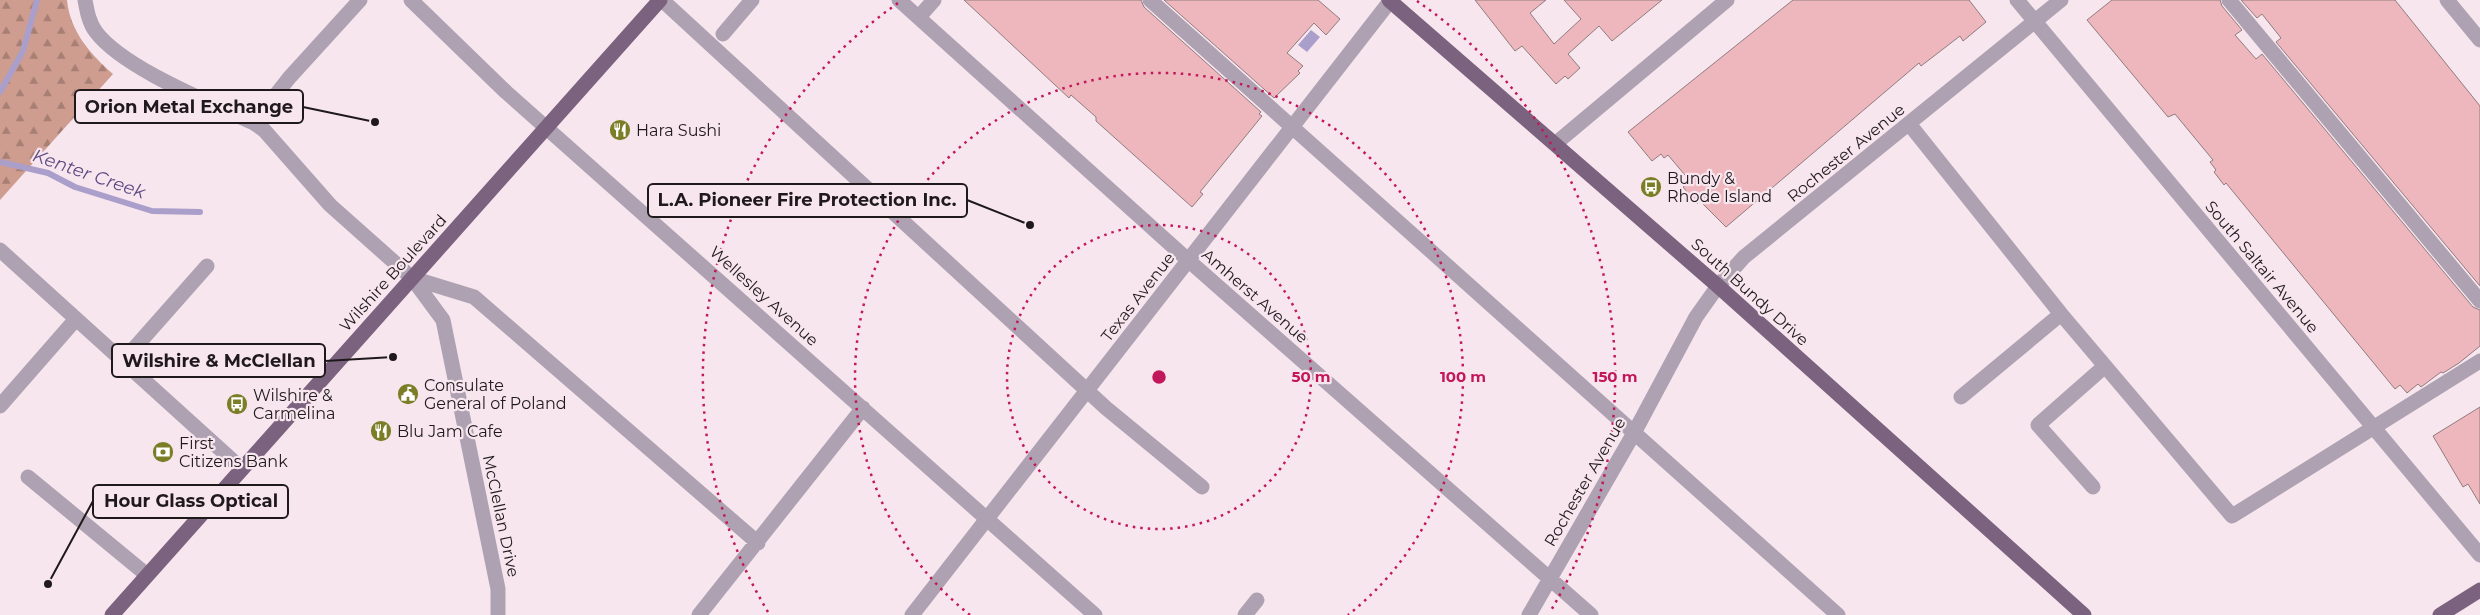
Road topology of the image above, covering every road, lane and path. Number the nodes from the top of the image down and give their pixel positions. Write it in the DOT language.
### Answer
graph roads {
  1 [pos="85,0"];
  2 [pos="360,0"];
  3 [pos="411,0"];
  4 [pos="661,0"];
  5 [pos="752,0"];
  6 [pos="900,0"];
  7 [pos="934,0"];
  8 [pos="1150,0"];
  9 [pos="1390,0"];
  10 [pos="1727,0"];
  11 [pos="2017,0"];
  12 [pos="2061,0"];
  13 [pos="2229,0"];
  14 [pos="2447,0"];
  15 [pos="919,17"];
  16 [pos="2035,22"];
  17 [pos="723,34"];
  18 [pos="2480,40"];
  19 [pos="254,123"];
  20 [pos="1910,125"];
  21 [pos="547,128"];
  22 [pos="1292,128"];
  23 [pos="1555,144"];
  24 [pos="0,250"];
  25 [pos="1188,260"];
  26 [pos="207,266"];
  27 [pos="412,278"];
  28 [pos="1718,286"];
  29 [pos="2480,301"];
  30 [pos="2061,314"];
  31 [pos="76,319"];
  32 [pos="123,361"];
  33 [pos="2480,361"];
  34 [pos="2105,366"];
  35 [pos="1088,390"];
  36 [pos="1961,397"];
  37 [pos="0,406"];
  38 [pos="863,408"];
  39 [pos="2374,428"];
  40 [pos="1634,433"];
  41 [pos="242,469"];
  42 [pos="28,477"];
  43 [pos="1202,486"];
  44 [pos="2094,487"];
  45 [pos="986,518"];
  46 [pos="758,543"];
  47 [pos="2480,555"];
  48 [pos="147,575"];
  49 [pos="1550,578"];
  50 [pos="2480,590"];
  51 [pos="1257,600"];
  52 [pos="112,615"];
  53 [pos="498,615"];
  54 [pos="699,615"];
  55 [pos="912,615"];
  56 [pos="1095,615"];
  57 [pos="1245,615"];
  58 [pos="1529,615"];
  59 [pos="1591,615"];
  60 [pos="1838,615"];
  61 [pos="2084,615"];
  62 [pos="2440,615"];
  1 -- 19 [label="street, McClellan Drive"];
  2 -- 19 [label="street"];
  3 -- 21 [label="street, Wellesley Avenue"];
  4 -- 21 [label="main road, Wilshire Boulevard"];
  4 -- 35 [label="street"];
  5 -- 17 [label="street"];
  6 -- 15 [label="street, Amherst Avenue"];
  7 -- 15 [label="street"];
  8 -- 22 [label="street"];
  9 -- 22 [label="street, Texas Avenue"];
  9 -- 23 [label="main road, South Bundy Drive"];
  10 -- 23 [label="street"];
  11 -- 16 [label="street, South Saltair Avenue"];
  12 -- 16 [label="street, Rochester Avenue"];
  13 -- 29 [label="street"];
  14 -- 18 [label="street"];
  15 -- 25 [label="street, Amherst Avenue"];
  16 -- 20 [label="street, Rochester Avenue"];
  16 -- 39 [label="street, South Saltair Avenue"];
  19 -- 27 [label="street, McClellan Drive"];
  20 -- 28 [label="street, Rochester Avenue"];
  20 -- 30 [label="street"];
  21 -- 27 [label="main road, Wilshire Boulevard"];
  21 -- 38 [label="street, Wellesley Avenue"];
  22 -- 25 [label="street, Texas Avenue"];
  22 -- 40 [label="street"];
  23 -- 28 [label="main road, South Bundy Drive"];
  24 -- 31 [label="street"];
  25 -- 35 [label="street, Texas Avenue"];
  25 -- 49 [label="street, Amherst Avenue"];
  26 -- 32 [label="street"];
  27 -- 41 [label="main road, Wilshire Boulevard"];
  27 -- 46 [label="street"];
  27 -- 53 [label="street, McClellan Drive"];
  28 -- 40 [label="street, Rochester Avenue"];
  28 -- 61 [label="main road, South Bundy Drive"];
  30 -- 34 [label="street"];
  30 -- 36 [label="street"];
  31 -- 32 [label="street"];
  31 -- 37 [label="street"];
  32 -- 41 [label="street"];
  33 -- 39 [label="street"];
  34 -- 39 [label="street"];
  34 -- 44 [label="street"];
  35 -- 43 [label="street"];
  35 -- 45 [label="street, Texas Avenue"];
  38 -- 45 [label="street, Wellesley Avenue"];
  38 -- 46 [label="street"];
  39 -- 47 [label="street, South Saltair Avenue"];
  40 -- 49 [label="street, Rochester Avenue"];
  40 -- 60 [label="street"];
  41 -- 48 [label="main road, Wilshire Boulevard"];
  42 -- 48 [label="street"];
  45 -- 55 [label="street, Texas Avenue"];
  45 -- 56 [label="street, Wellesley Avenue"];
  46 -- 54 [label="street"];
  48 -- 52 [label="main road, Wilshire Boulevard"];
  49 -- 58 [label="street, Rochester Avenue"];
  49 -- 59 [label="street, Amherst Avenue"];
  50 -- 62 [label="main road"];
  51 -- 57 [label="street"];
}
